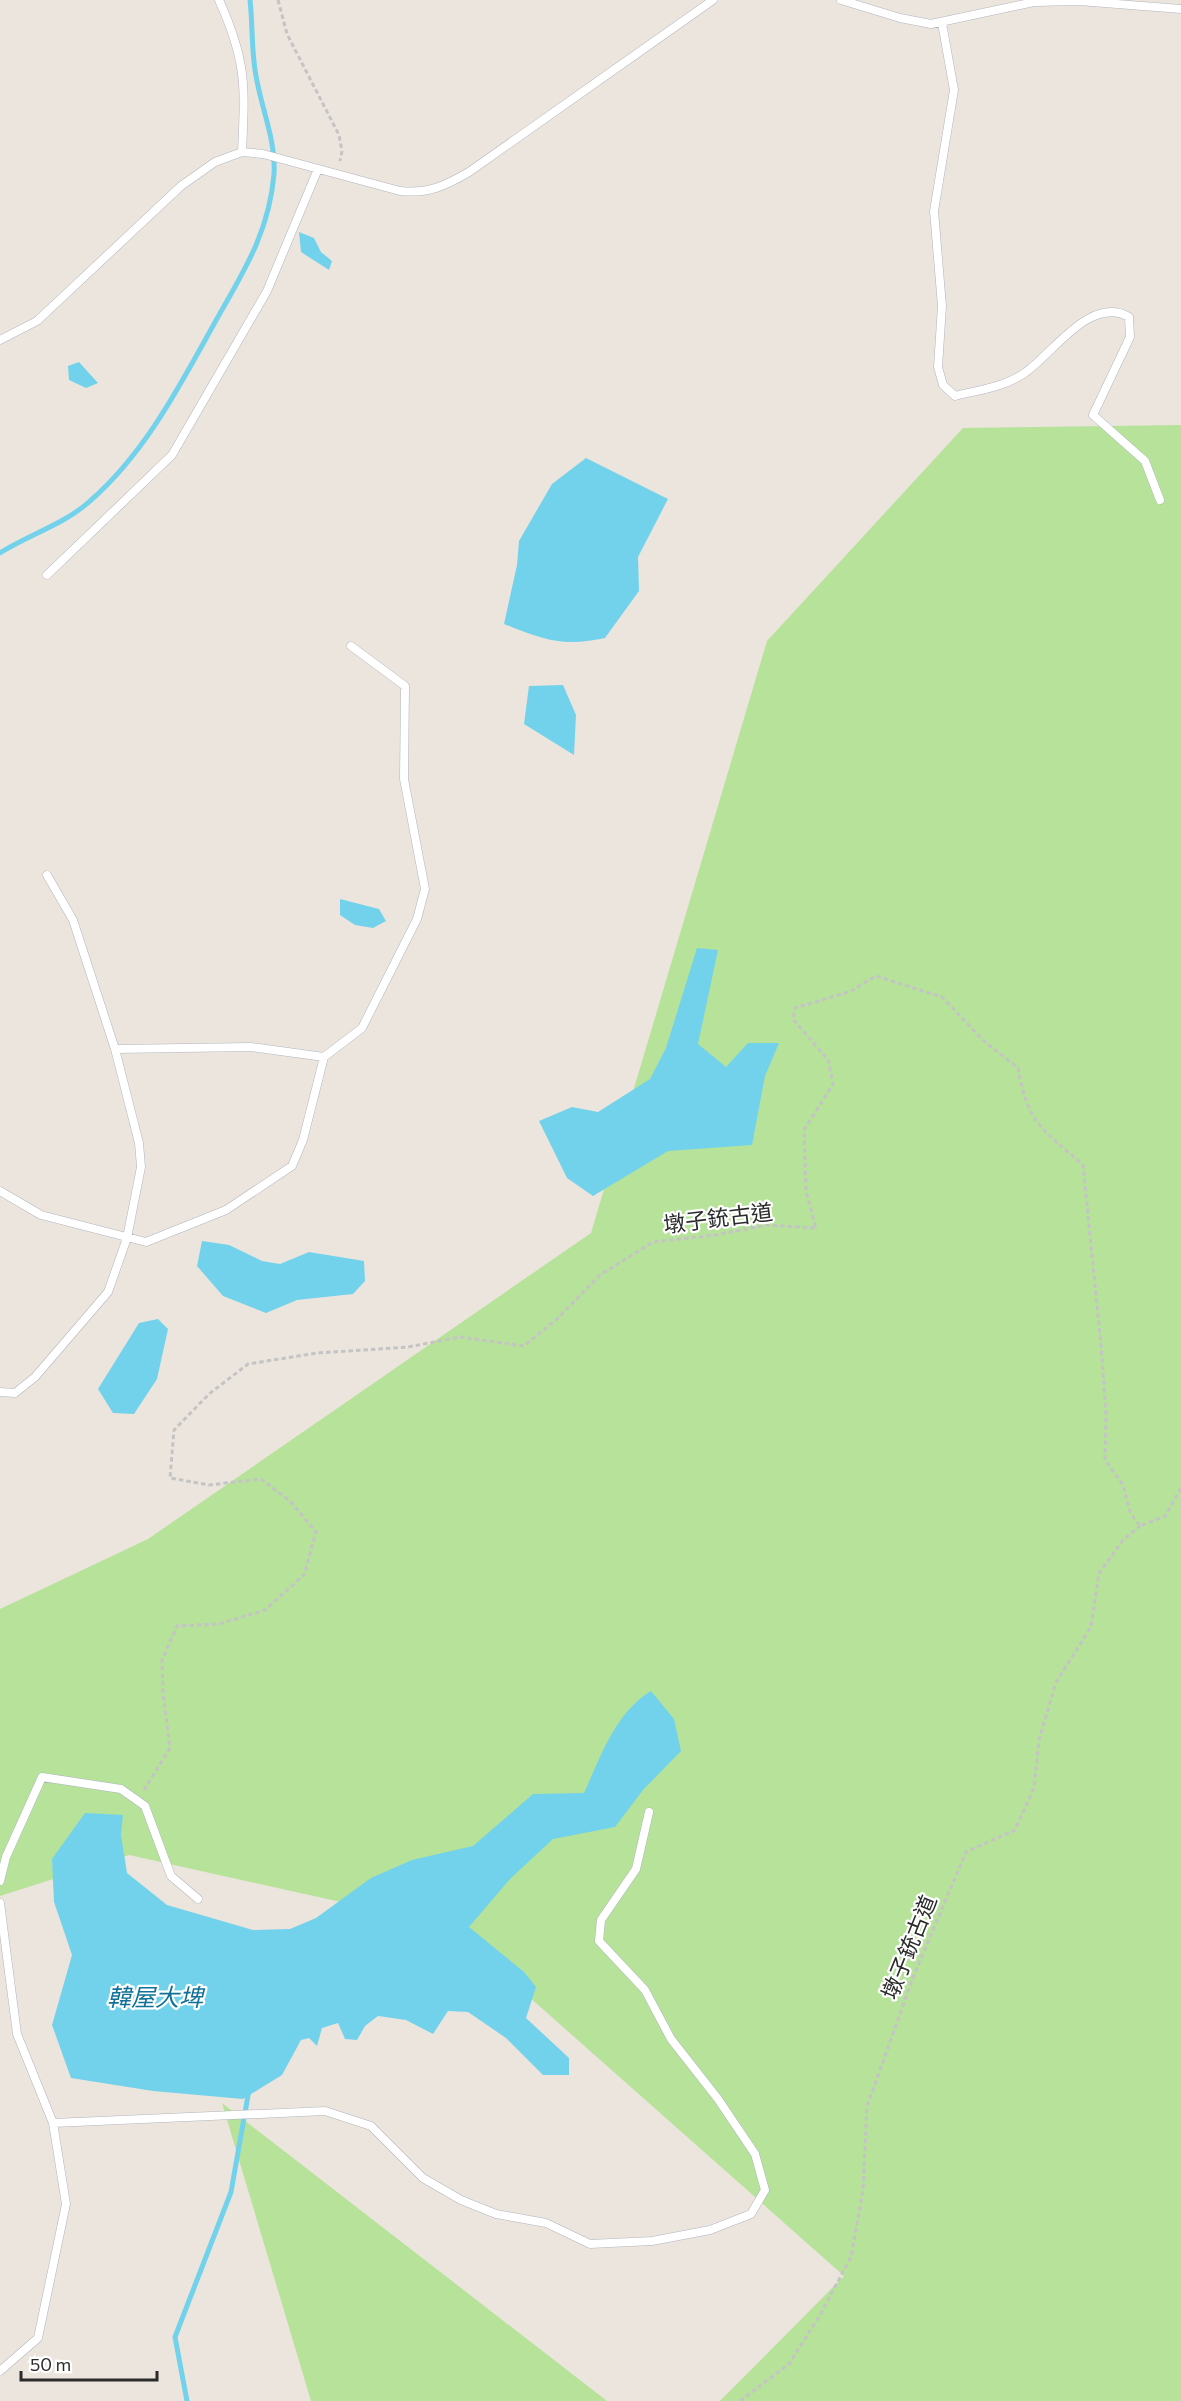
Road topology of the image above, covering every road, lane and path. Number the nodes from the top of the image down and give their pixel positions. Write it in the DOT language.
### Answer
graph roads {
  1 [pos="219,0"];
  2 [pos="278,0"];
  3 [pos="713,0"];
  4 [pos="841,0"];
  5 [pos="1181,9"];
  6 [pos="942,23"];
  7 [pos="242,152"];
  8 [pos="318,169"];
  9 [pos="338,175"];
  10 [pos="0,340"];
  11 [pos="1160,500"];
  12 [pos="47,576"];
  13 [pos="351,646"];
  14 [pos="47,875"];
  15 [pos="115,1049"];
  16 [pos="324,1057"];
  17 [pos="0,1191"];
  18 [pos="127,1238"];
  19 [pos="0,1392"];
  20 [pos="1181,1488"];
  21 [pos="1140,1526"];
  22 [pos="137,1800"];
  23 [pos="649,1812"];
  24 [pos="0,1881"];
  25 [pos="198,1899"];
  26 [pos="0,1903"];
  27 [pos="53,2123"];
  28 [pos="0,2371"];
  29 [pos="740,2401"];
  1 -- 7 [label="lane"];
  2 -- 9 [label="path"];
  3 -- 9 [label="lane"];
  4 -- 6 [label="lane"];
  5 -- 6 [label="lane"];
  6 -- 11 [label="lane"];
  7 -- 8 [label="lane"];
  7 -- 10 [label="lane"];
  8 -- 9 [label="lane"];
  8 -- 12 [label="lane"];
  13 -- 16 [label="lane"];
  14 -- 15 [label="lane"];
  15 -- 16 [label="lane"];
  15 -- 18 [label="lane"];
  16 -- 18 [label="lane"];
  17 -- 18 [label="lane"];
  18 -- 19 [label="lane"];
  20 -- 21 [label="path, 墩子銃古道"];
  21 -- 22 [label="path, 墩子銃古道"];
  21 -- 29 [label="path, 墩子銃古道"];
  22 -- 24 [label="lane"];
  22 -- 25 [label="lane"];
  23 -- 27 [label="lane"];
  26 -- 27 [label="lane"];
  27 -- 28 [label="lane"];
}
